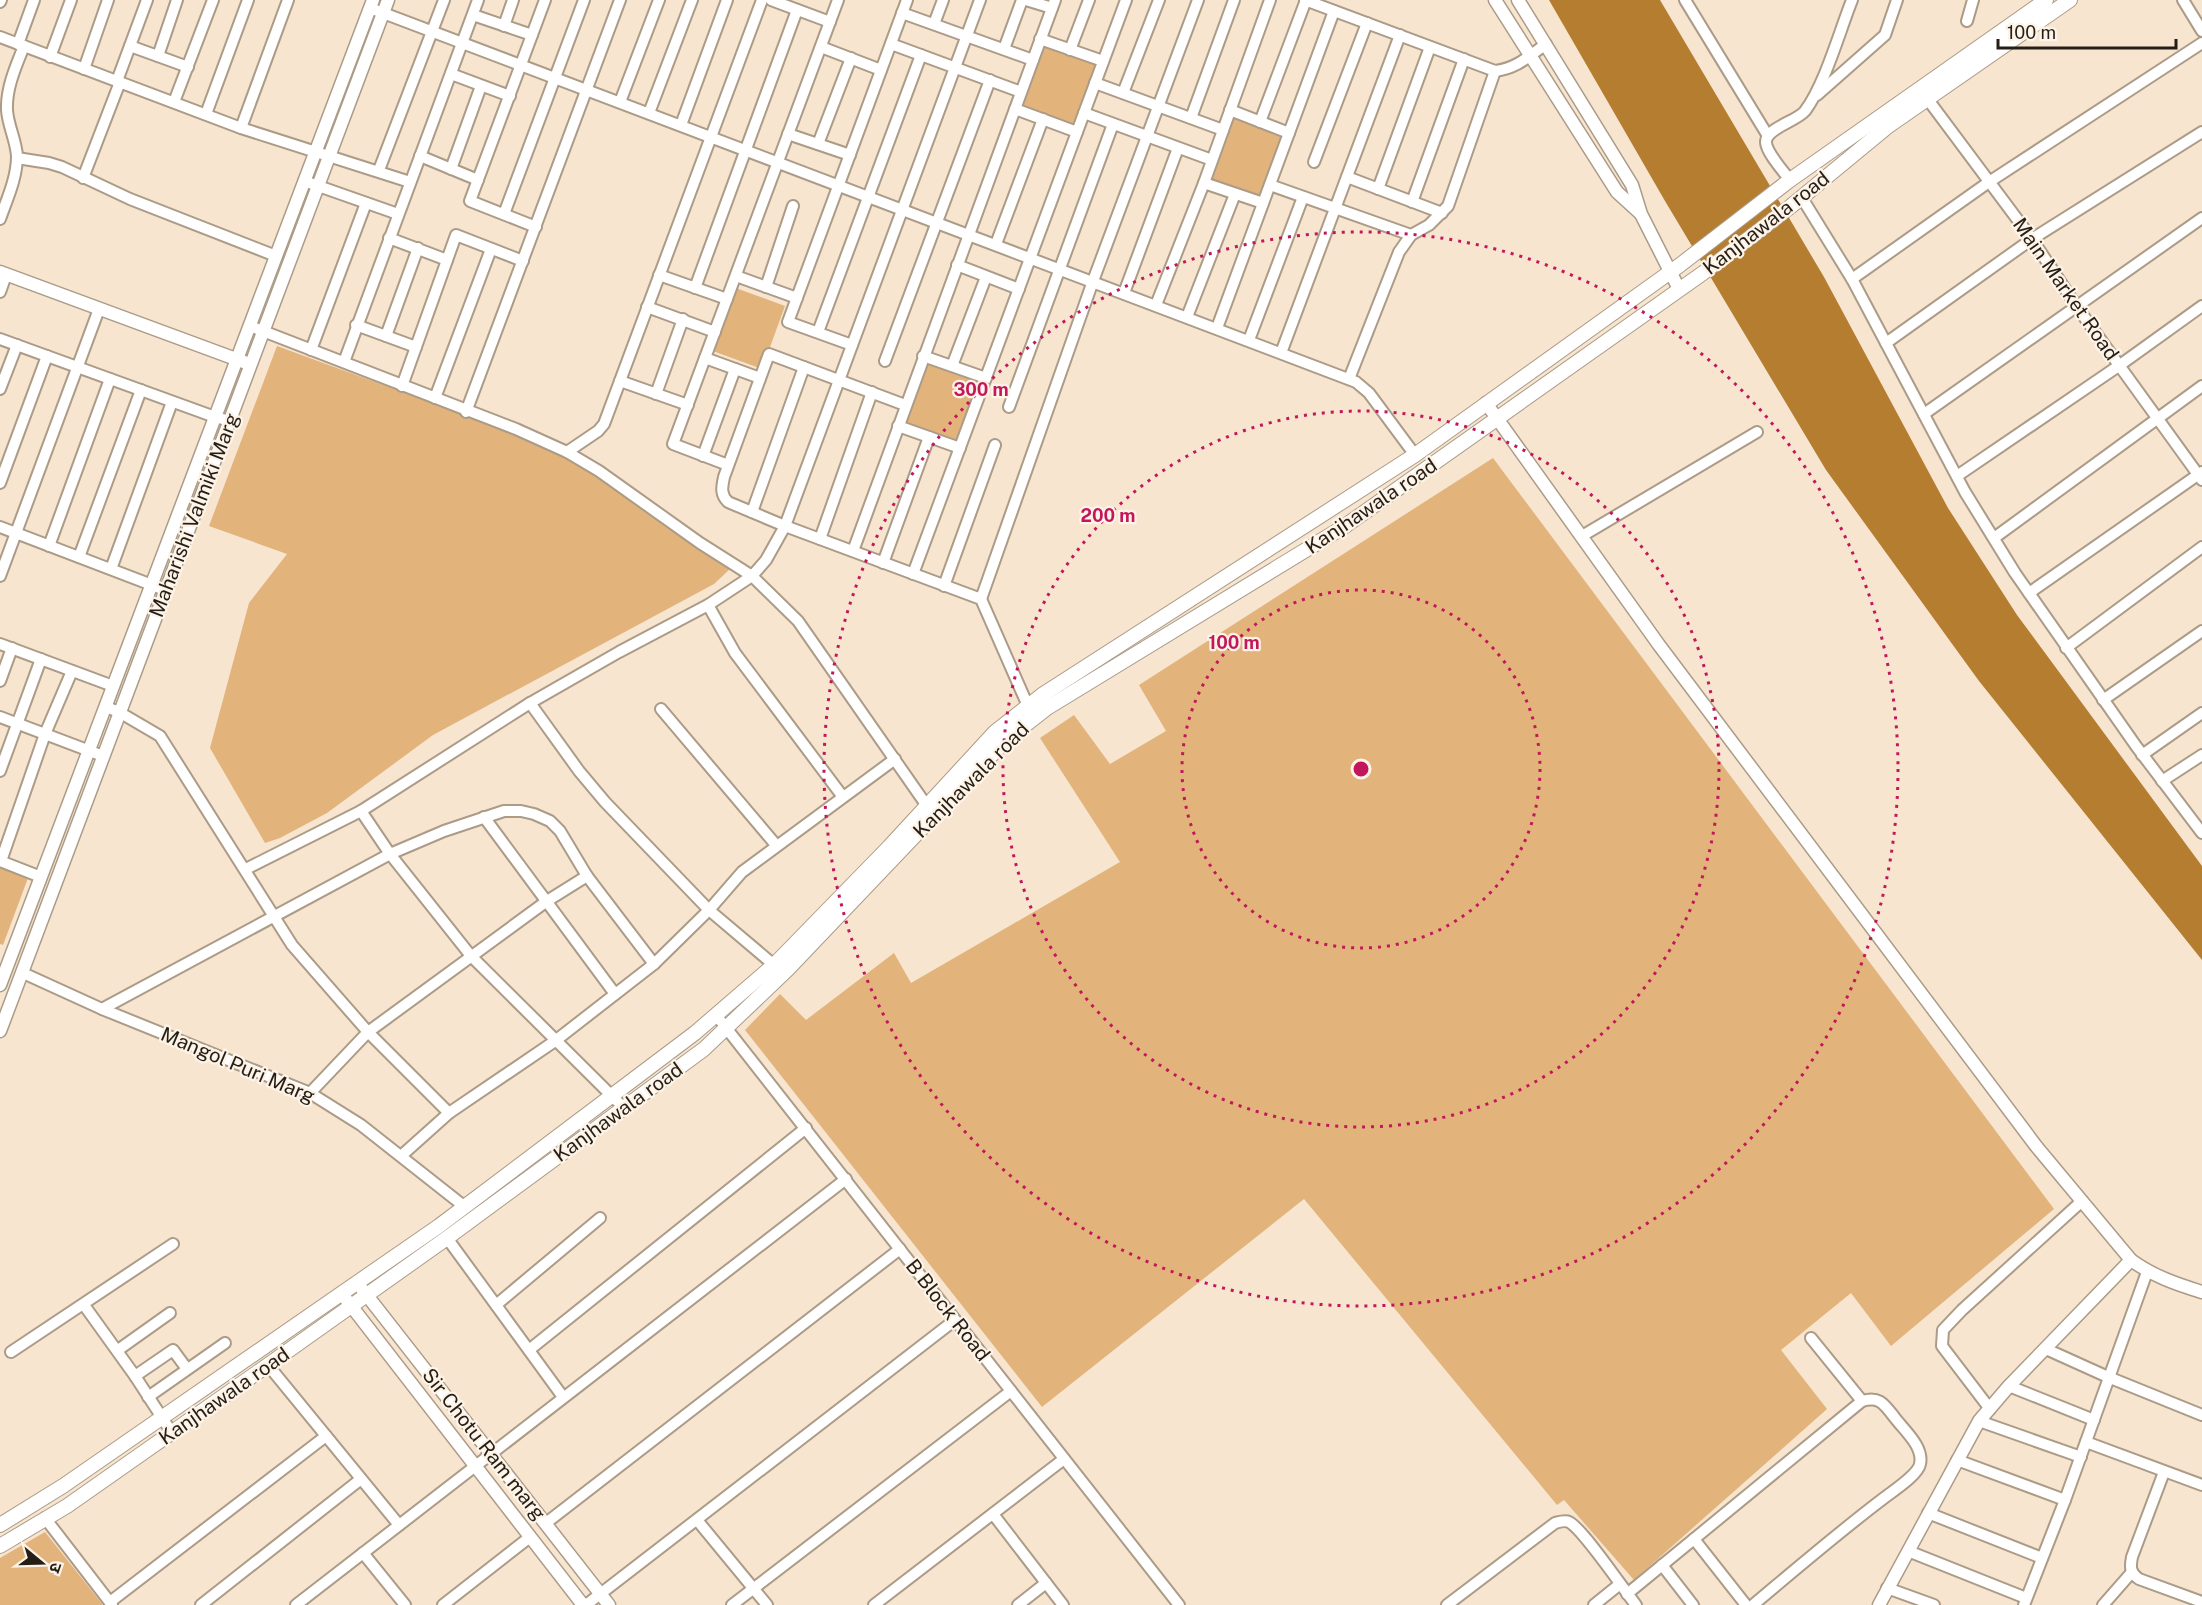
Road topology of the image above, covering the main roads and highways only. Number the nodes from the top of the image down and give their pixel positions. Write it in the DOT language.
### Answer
graph roads {
  1 [pos="2046,0"];
  2 [pos="2070,0"];
  3 [pos="1924,94"];
  4 [pos="1111,651"];
  5 [pos="1120,663"];
  6 [pos="0,1525"];
  7 [pos="0,1546"];
  1 -- 3 [label="main road, Kanjhawala road"];
  2 -- 3 [label="main road, Kanjhawala road"];
  3 -- 4 [label="main road, Kanjhawala road"];
  3 -- 5 [label="main road, Kanjhawala road"];
  4 -- 5 [label="main road"];
  4 -- 6 [label="main road, Kanjhawala road"];
  5 -- 7 [label="main road, Kanjhawala road"];
}
